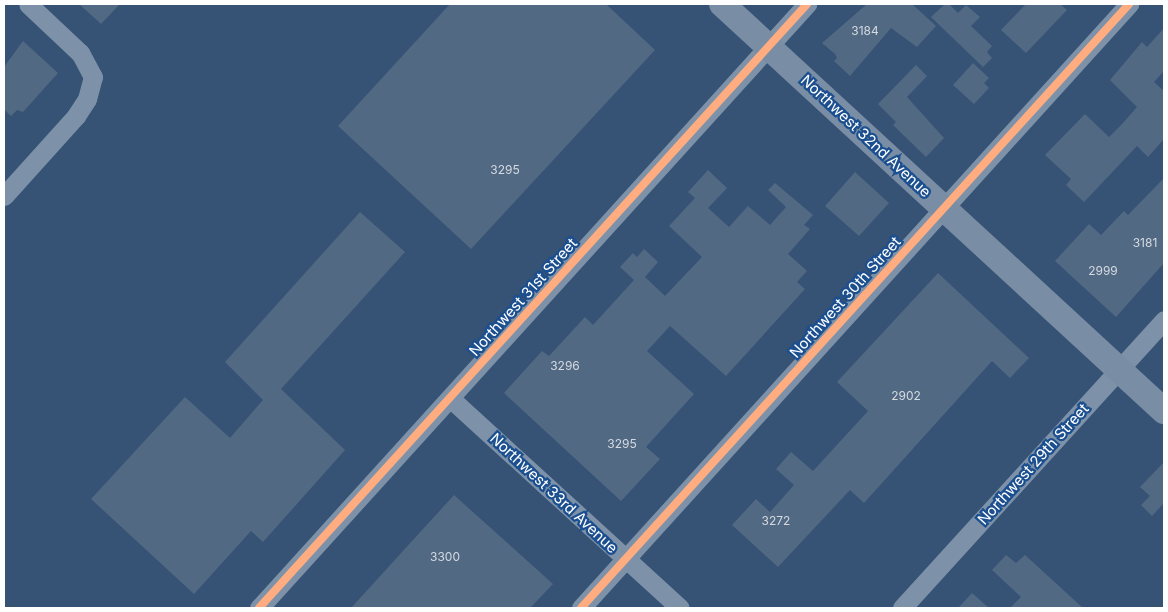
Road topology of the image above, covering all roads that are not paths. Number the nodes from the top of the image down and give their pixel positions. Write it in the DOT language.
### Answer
graph roads {
  1 [pos="28,4"];
  2 [pos="722,4"];
  3 [pos="807,4"];
  4 [pos="1130,4"];
  5 [pos="769,46"];
  6 [pos="4,196"];
  7 [pos="944,208"];
  8 [pos="1164,320"];
  9 [pos="1119,370"];
  10 [pos="450,398"];
  11 [pos="1164,411"];
  12 [pos="626,559"];
  13 [pos="260,608"];
  14 [pos="581,608"];
  15 [pos="680,608"];
  16 [pos="902,608"];
  1 -- 6 [label="street"];
  2 -- 5 [label="main road, Northwest 32nd Avenue"];
  3 -- 5 [label="street, Northwest 31st Street"];
  4 -- 7 [label="street, Northwest 30th Street"];
  5 -- 7 [label="main road, Northwest 32nd Avenue"];
  5 -- 10 [label="street, Northwest 31st Street"];
  7 -- 9 [label="main road, Northwest 32nd Avenue"];
  7 -- 12 [label="street, Northwest 30th Street"];
  8 -- 9 [label="street, Northwest 29th Street"];
  9 -- 11 [label="main road, Northwest 32nd Avenue"];
  9 -- 16 [label="street, Northwest 29th Street"];
  10 -- 12 [label="street, Northwest 33rd Avenue"];
  10 -- 13 [label="street, Northwest 31st Street"];
  12 -- 14 [label="street, Northwest 30th Street"];
  12 -- 15 [label="street, Northwest 33rd Avenue"];
}
